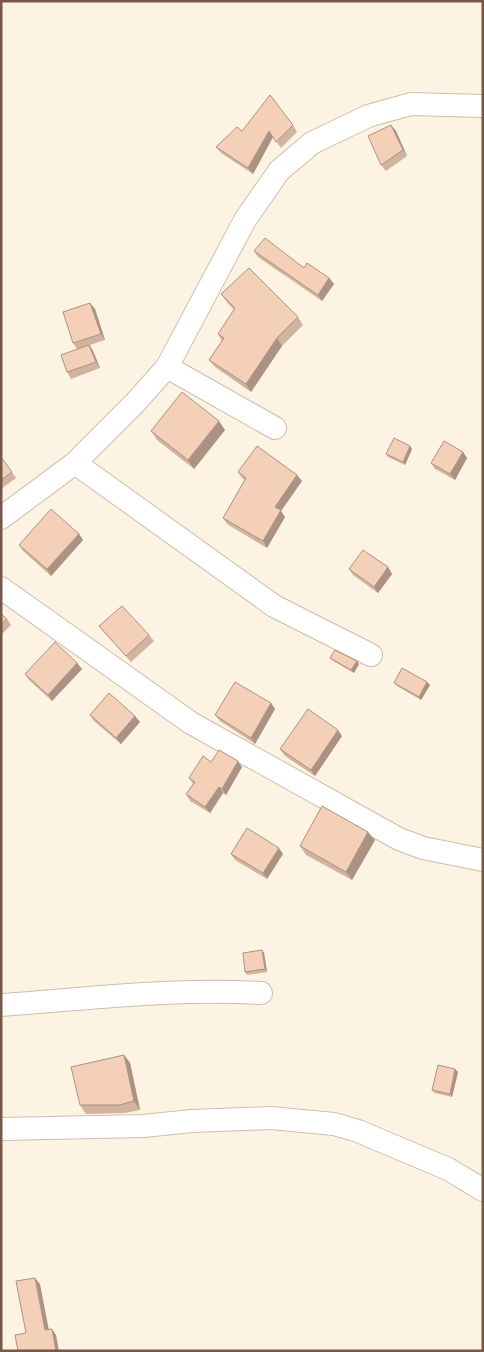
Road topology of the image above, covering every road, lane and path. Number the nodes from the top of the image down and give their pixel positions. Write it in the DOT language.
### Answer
graph roads {
  1 [pos="483,106"];
  2 [pos="167,367"];
  3 [pos="275,428"];
  4 [pos="76,464"];
  5 [pos="1,518"];
  6 [pos="1,588"];
  7 [pos="371,654"];
  8 [pos="483,860"];
  9 [pos="261,994"];
  10 [pos="1,1005"];
  11 [pos="1,1129"];
  12 [pos="483,1190"];
  1 -- 2 [label="street"];
  2 -- 3 [label="street"];
  2 -- 4 [label="street"];
  4 -- 5 [label="street"];
  4 -- 7 [label="street"];
  6 -- 8 [label="street"];
  9 -- 10 [label="street"];
  11 -- 12 [label="street"];
}
